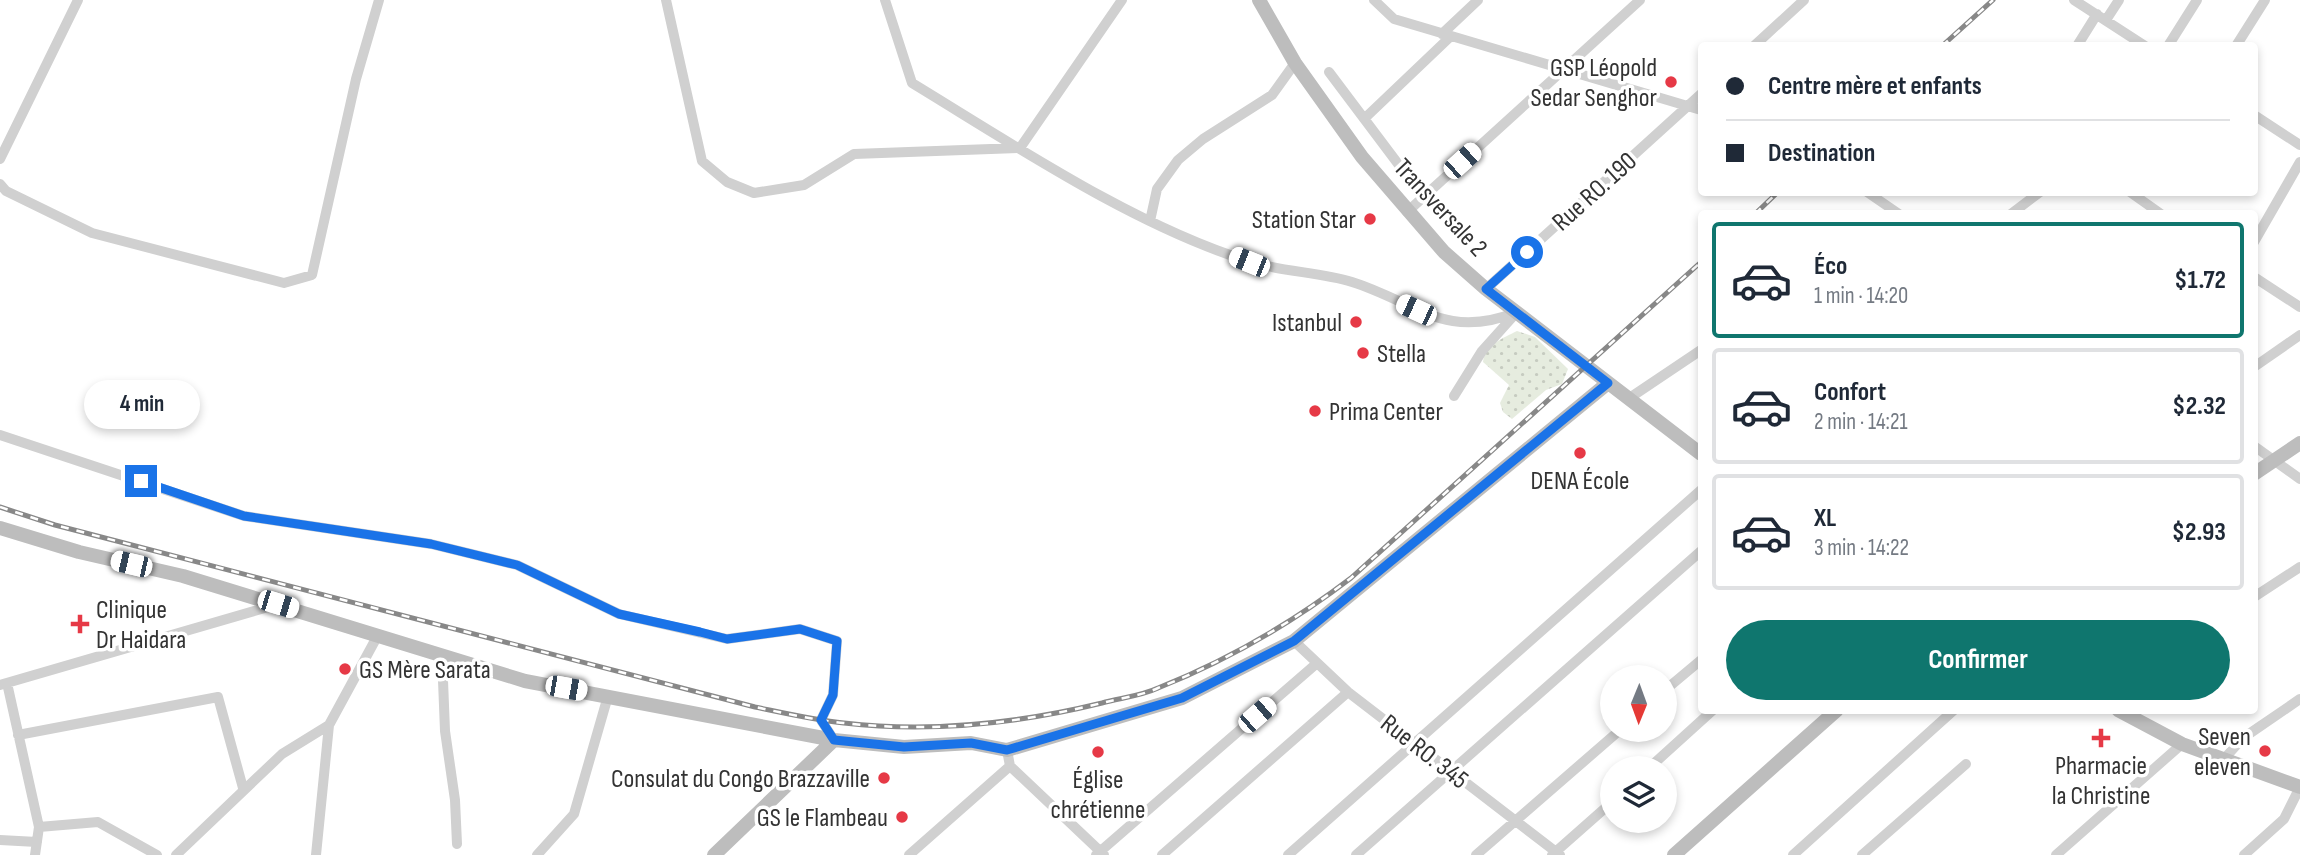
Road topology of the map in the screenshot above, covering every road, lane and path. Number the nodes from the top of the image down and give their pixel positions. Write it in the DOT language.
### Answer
graph roads {
  1 [pos="78,0"];
  2 [pos="379,0"];
  3 [pos="666,0"];
  4 [pos="886,0"];
  5 [pos="1122,0"];
  6 [pos="1259,0"];
  7 [pos="1374,0"];
  8 [pos="1478,0"];
  9 [pos="1640,0"];
  10 [pos="1804,0"];
  11 [pos="2074,0"];
  12 [pos="2119,0"];
  13 [pos="2197,0"];
  14 [pos="2265,0"];
  15 [pos="2101,17"];
  16 [pos="1446,36"];
  17 [pos="1758,42"];
  18 [pos="2080,42"];
  19 [pos="2139,42"];
  20 [pos="2171,42"];
  21 [pos="2239,42"];
  22 [pos="1295,63"];
  23 [pos="1560,71"];
  24 [pos="1329,72"];
  25 [pos="1698,97"];
  26 [pos="1688,106"];
  27 [pos="1698,109"];
  28 [pos="1365,118"];
  29 [pos="2258,118"];
  30 [pos="2300,145"];
  31 [pos="1020,148"];
  32 [pos="0,159"];
  33 [pos="2300,162"];
  34 [pos="0,184"];
  35 [pos="1873,196"];
  36 [pos="2035,196"];
  37 [pos="2135,196"];
  38 [pos="1423,197"];
  39 [pos="1893,210"];
  40 [pos="2016,210"];
  41 [pos="2155,210"];
  42 [pos="1407,212"];
  43 [pos="1150,221"];
  44 [pos="2258,235"];
  45 [pos="2258,281"];
  46 [pos="1486,289"];
  47 [pos="2300,307"];
  48 [pos="1517,312"];
  49 [pos="2300,335"];
  50 [pos="1698,353"];
  51 [pos="2258,363"];
  52 [pos="1608,383"];
  53 [pos="1454,396"];
  54 [pos="1628,400"];
  55 [pos="0,435"];
  56 [pos="2300,443"];
  57 [pos="2258,449"];
  58 [pos="1698,452"];
  59 [pos="2275,460"];
  60 [pos="2258,471"];
  61 [pos="2300,479"];
  62 [pos="1698,493"];
  63 [pos="0,528"];
  64 [pos="1698,554"];
  65 [pos="2300,567"];
  66 [pos="2258,594"];
  67 [pos="278,604"];
  68 [pos="378,635"];
  69 [pos="1294,641"];
  70 [pos="442,655"];
  71 [pos="1698,663"];
  72 [pos="1316,664"];
  73 [pos="1677,680"];
  74 [pos="3,684"];
  75 [pos="1348,692"];
  76 [pos="608,696"];
  77 [pos="2300,699"];
  78 [pos="1709,714"];
  79 [pos="1833,714"];
  80 [pos="1950,714"];
  81 [pos="2127,714"];
  82 [pos="330,725"];
  83 [pos="18,735"];
  84 [pos="834,740"];
  85 [pos="1415,742"];
  86 [pos="1606,742"];
  87 [pos="2182,744"];
  88 [pos="1007,750"];
  89 [pos="1662,756"];
  90 [pos="2222,760"];
  91 [pos="1966,764"];
  92 [pos="1010,766"];
  93 [pos="1452,772"];
  94 [pos="243,788"];
  95 [pos="2300,788"];
  96 [pos="1600,813"];
  97 [pos="1514,821"];
  98 [pos="39,827"];
  99 [pos="0,840"];
  100 [pos="37,842"];
  101 [pos="457,844"];
  102 [pos="1100,854"];
  103 [pos="1556,854"];
  104 [pos="35,855"];
  105 [pos="157,855"];
  106 [pos="176,855"];
  107 [pos="316,855"];
  108 [pos="537,855"];
  109 [pos="714,855"];
  110 [pos="909,855"];
  111 [pos="1162,855"];
  112 [pos="1288,855"];
  113 [pos="1356,855"];
  114 [pos="1476,855"];
  115 [pos="1674,855"];
  116 [pos="1793,855"];
  117 [pos="1862,855"];
  118 [pos="2056,855"];
  119 [pos="2244,855"];
  1 -- 32 [label="street"];
  2 -- 34 [label="street"];
  3 -- 31 [label="street"];
  4 -- 31 [label="street"];
  5 -- 31 [label="street"];
  6 -- 22 [label="street, Transversale 2"];
  7 -- 16 [label="street"];
  8 -- 16 [label="street"];
  9 -- 23 [label="street"];
  10 -- 17 [label="street"];
  11 -- 15 [label="street"];
  12 -- 15 [label="street"];
  13 -- 20 [label="street"];
  14 -- 21 [label="street"];
  15 -- 18 [label="street"];
  15 -- 19 [label="street"];
  16 -- 23 [label="street"];
  16 -- 28 [label="street"];
  22 -- 42 [label="street, Transversale 2"];
  22 -- 43 [label="street"];
  23 -- 26 [label="street"];
  23 -- 38 [label="street"];
  24 -- 28 [label="street"];
  25 -- 26 [label="street, Rue RO. 190"];
  26 -- 27 [label="street"];
  26 -- 46 [label="street, Rue RO. 190"];
  28 -- 38 [label="street"];
  29 -- 30 [label="street"];
  31 -- 43 [label="street"];
  33 -- 44 [label="street"];
  35 -- 39 [label="street"];
  36 -- 40 [label="street"];
  37 -- 41 [label="street"];
  38 -- 42 [label="street"];
  42 -- 46 [label="street, Transversale 2"];
  43 -- 48 [label="street"];
  45 -- 47 [label="street"];
  46 -- 48 [label="street, Transversale 2"];
  48 -- 52 [label="street, Transversale 2"];
  48 -- 53 [label="street"];
  49 -- 51 [label="street"];
  50 -- 54 [label="street"];
  52 -- 54 [label="street, Transversale 2"];
  52 -- 69 [label="street"];
  54 -- 58 [label="street, Transversale 2"];
  55 -- 84 [label="street"];
  56 -- 59 [label="street"];
  57 -- 59 [label="street"];
  59 -- 60 [label="street"];
  59 -- 61 [label="street"];
  62 -- 85 [label="street"];
  63 -- 67 [label="street"];
  64 -- 93 [label="street"];
  65 -- 66 [label="street"];
  67 -- 68 [label="street"];
  67 -- 74 [label="street"];
  68 -- 70 [label="street"];
  68 -- 82 [label="street"];
  69 -- 72 [label="street, Rue RO. 345"];
  69 -- 88 [label="street"];
  70 -- 76 [label="street"];
  70 -- 101 [label="street"];
  71 -- 73 [label="street"];
  72 -- 75 [label="street, Rue RO. 345"];
  72 -- 102 [label="street"];
  74 -- 83 [label="street"];
  75 -- 85 [label="street, Rue RO. 345"];
  75 -- 111 [label="street"];
  76 -- 84 [label="street"];
  76 -- 108 [label="street"];
  77 -- 90 [label="street"];
  78 -- 89 [label="street"];
  79 -- 115 [label="street"];
  80 -- 116 [label="street"];
  81 -- 87 [label="street"];
  82 -- 94 [label="street"];
  82 -- 107 [label="street"];
  83 -- 94 [label="street"];
  83 -- 98 [label="street"];
  84 -- 88 [label="street"];
  84 -- 109 [label="street"];
  85 -- 93 [label="street, Rue RO. 345"];
  85 -- 112 [label="street"];
  86 -- 97 [label="street"];
  87 -- 90 [label="street"];
  87 -- 118 [label="street"];
  88 -- 92 [label="street"];
  90 -- 95 [label="street"];
  91 -- 117 [label="street"];
  92 -- 102 [label="street"];
  92 -- 110 [label="street"];
  93 -- 97 [label="street, Rue RO. 345"];
  93 -- 113 [label="street"];
  94 -- 106 [label="street"];
  95 -- 119 [label="street"];
  96 -- 103 [label="street"];
  97 -- 103 [label="street, Rue RO. 345"];
  97 -- 114 [label="street"];
  98 -- 100 [label="street"];
  98 -- 105 [label="street"];
  99 -- 100 [label="street"];
  100 -- 104 [label="street"];
}
